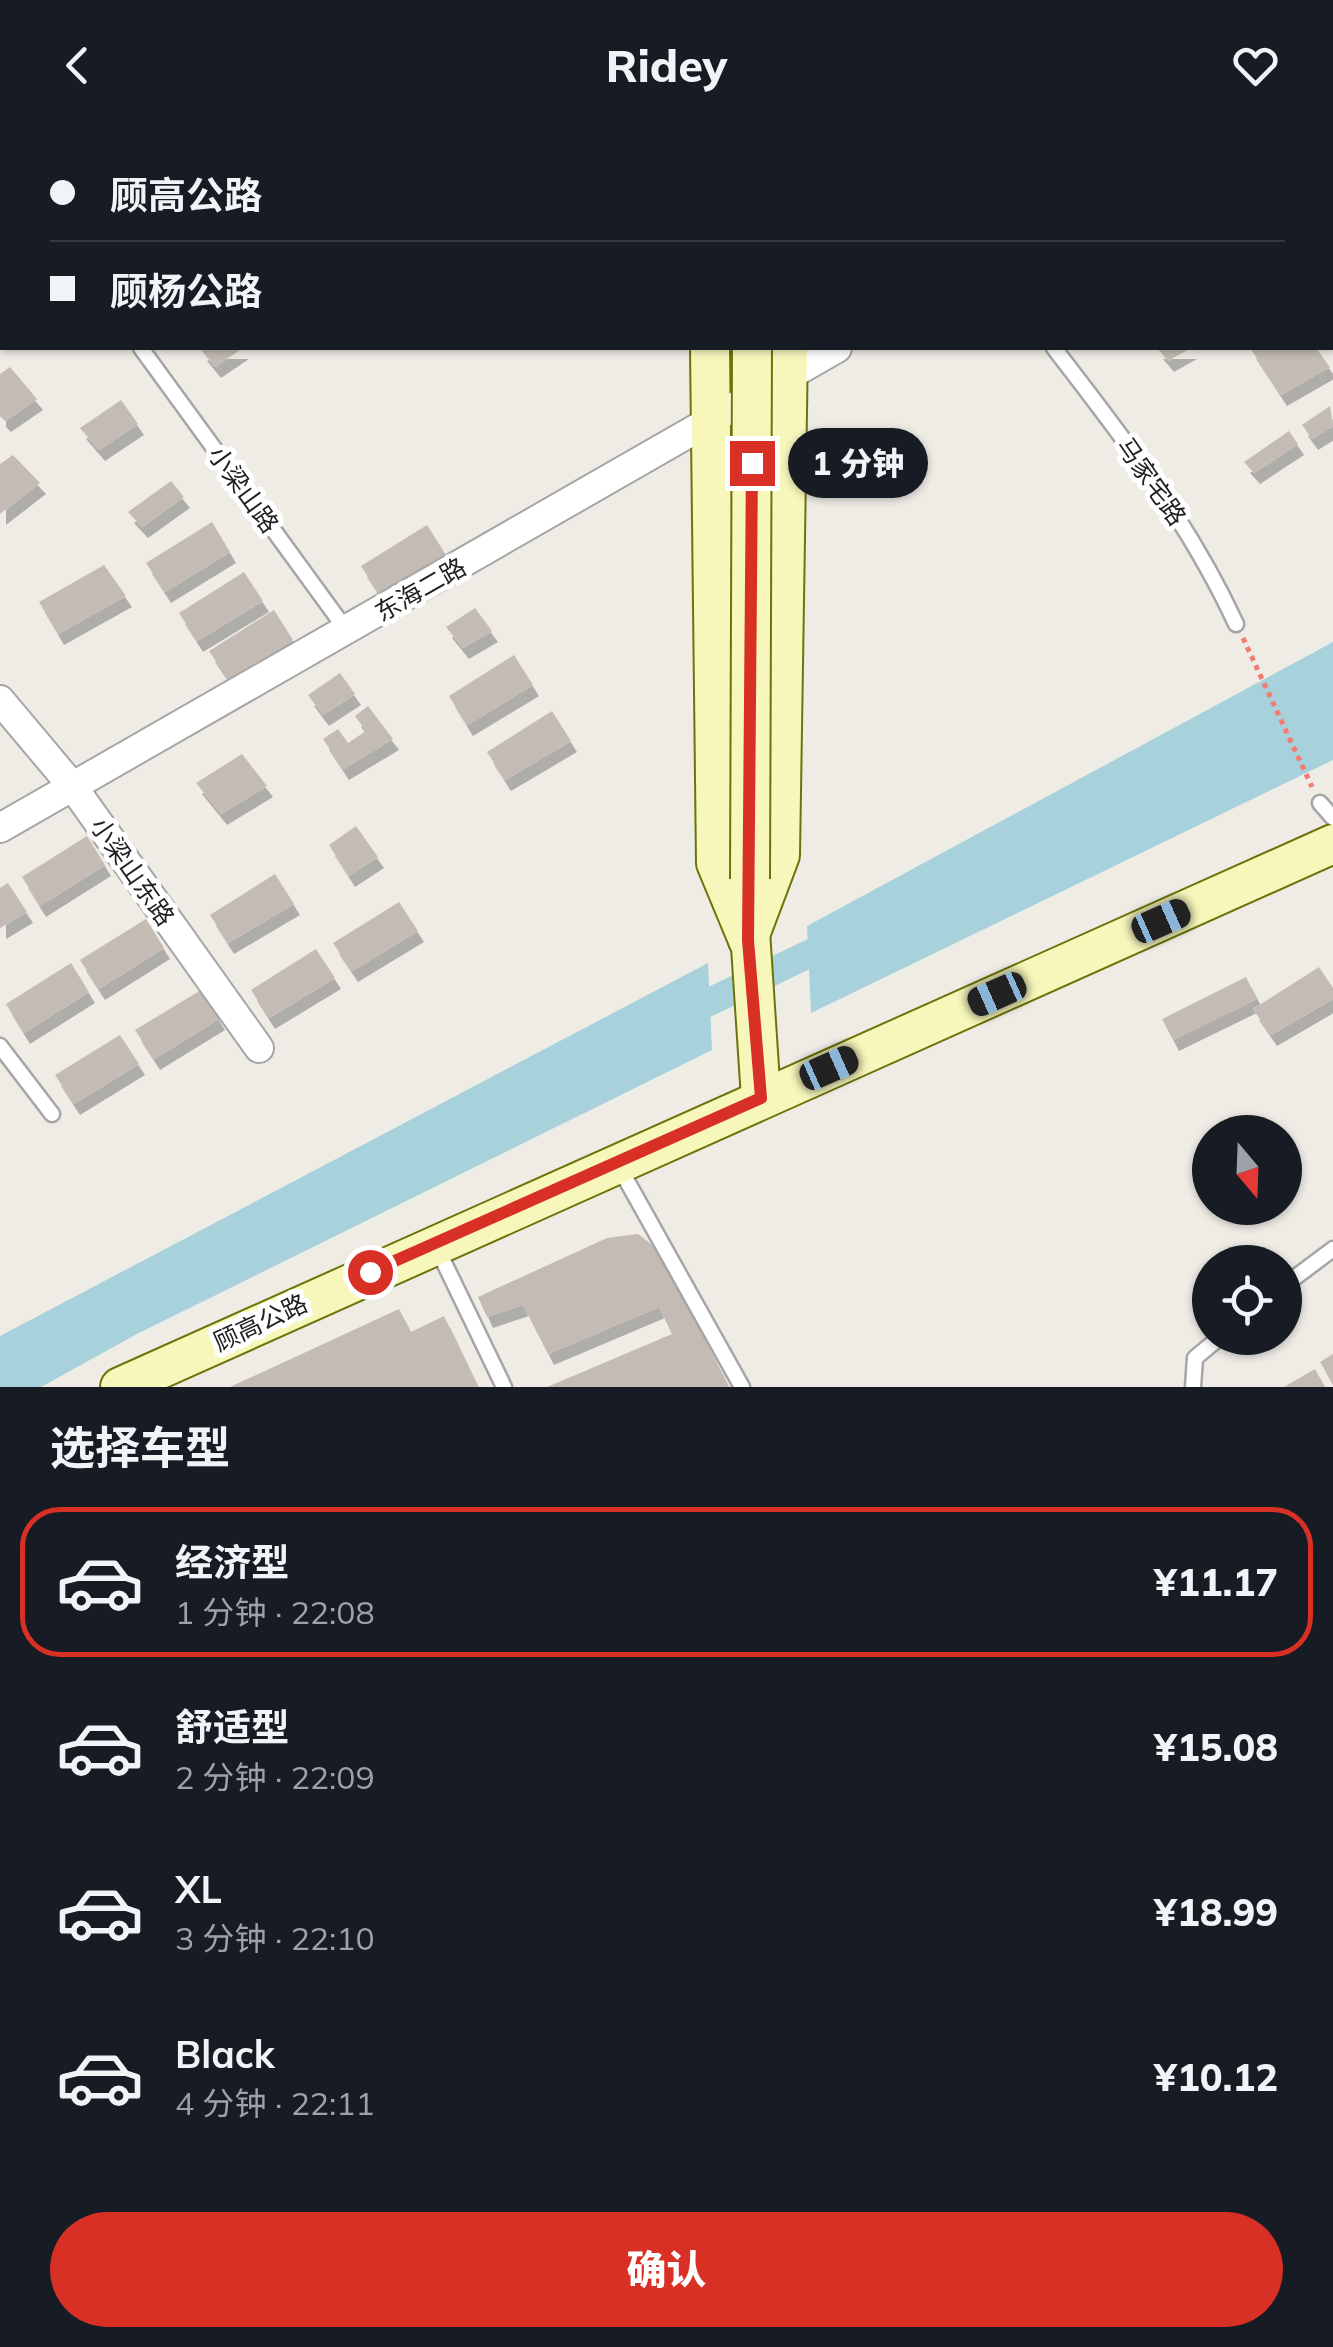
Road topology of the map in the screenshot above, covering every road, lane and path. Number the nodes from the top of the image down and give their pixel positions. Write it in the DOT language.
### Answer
graph roads {
  1 [pos="142,350"];
  2 [pos="710,350"];
  3 [pos="752,350"];
  4 [pos="829,350"];
  5 [pos="1056,350"];
  6 [pos="788,361"];
  7 [pos="712,418"];
  8 [pos="1236,624"];
  9 [pos="348,632"];
  10 [pos="0,700"];
  11 [pos="73,786"];
  12 [pos="1320,803"];
  13 [pos="1333,818"];
  14 [pos="0,828"];
  15 [pos="1333,844"];
  16 [pos="749,948"];
  17 [pos="0,1046"];
  18 [pos="259,1048"];
  19 [pos="761,1098"];
  20 [pos="52,1114"];
  21 [pos="616,1162"];
  22 [pos="434,1243"];
  23 [pos="1333,1249"];
  24 [pos="1302,1272"];
  25 [pos="1199,1355"];
  26 [pos="120,1387"];
  27 [pos="504,1387"];
  28 [pos="742,1387"];
  29 [pos="1193,1387"];
  1 -- 9 [label="lane, 小梁山路"];
  2 -- 7 [label="street"];
  3 -- 16 [label="street, bridge"];
  4 -- 6 [label="street, 东海二路"];
  5 -- 8 [label="lane, 马家宅路"];
  6 -- 7 [label="street, 东海二路"];
  6 -- 16 [label="street"];
  7 -- 9 [label="street, 东海二路"];
  7 -- 16 [label="street"];
  8 -- 12 [label="path"];
  9 -- 11 [label="street, 东海二路"];
  10 -- 11 [label="street, 小梁山东路"];
  11 -- 14 [label="street, 东海二路"];
  11 -- 18 [label="street, 小梁山东路"];
  12 -- 13 [label="lane"];
  15 -- 19 [label="street, 顾高公路"];
  16 -- 19 [label="street"];
  17 -- 20 [label="lane"];
  19 -- 21 [label="street, 顾高公路"];
  21 -- 22 [label="street, 顾高公路"];
  21 -- 28 [label="lane"];
  22 -- 26 [label="street, 顾高公路"];
  22 -- 27 [label="lane"];
  23 -- 24 [label="lane"];
  25 -- 29 [label="lane"];
}
